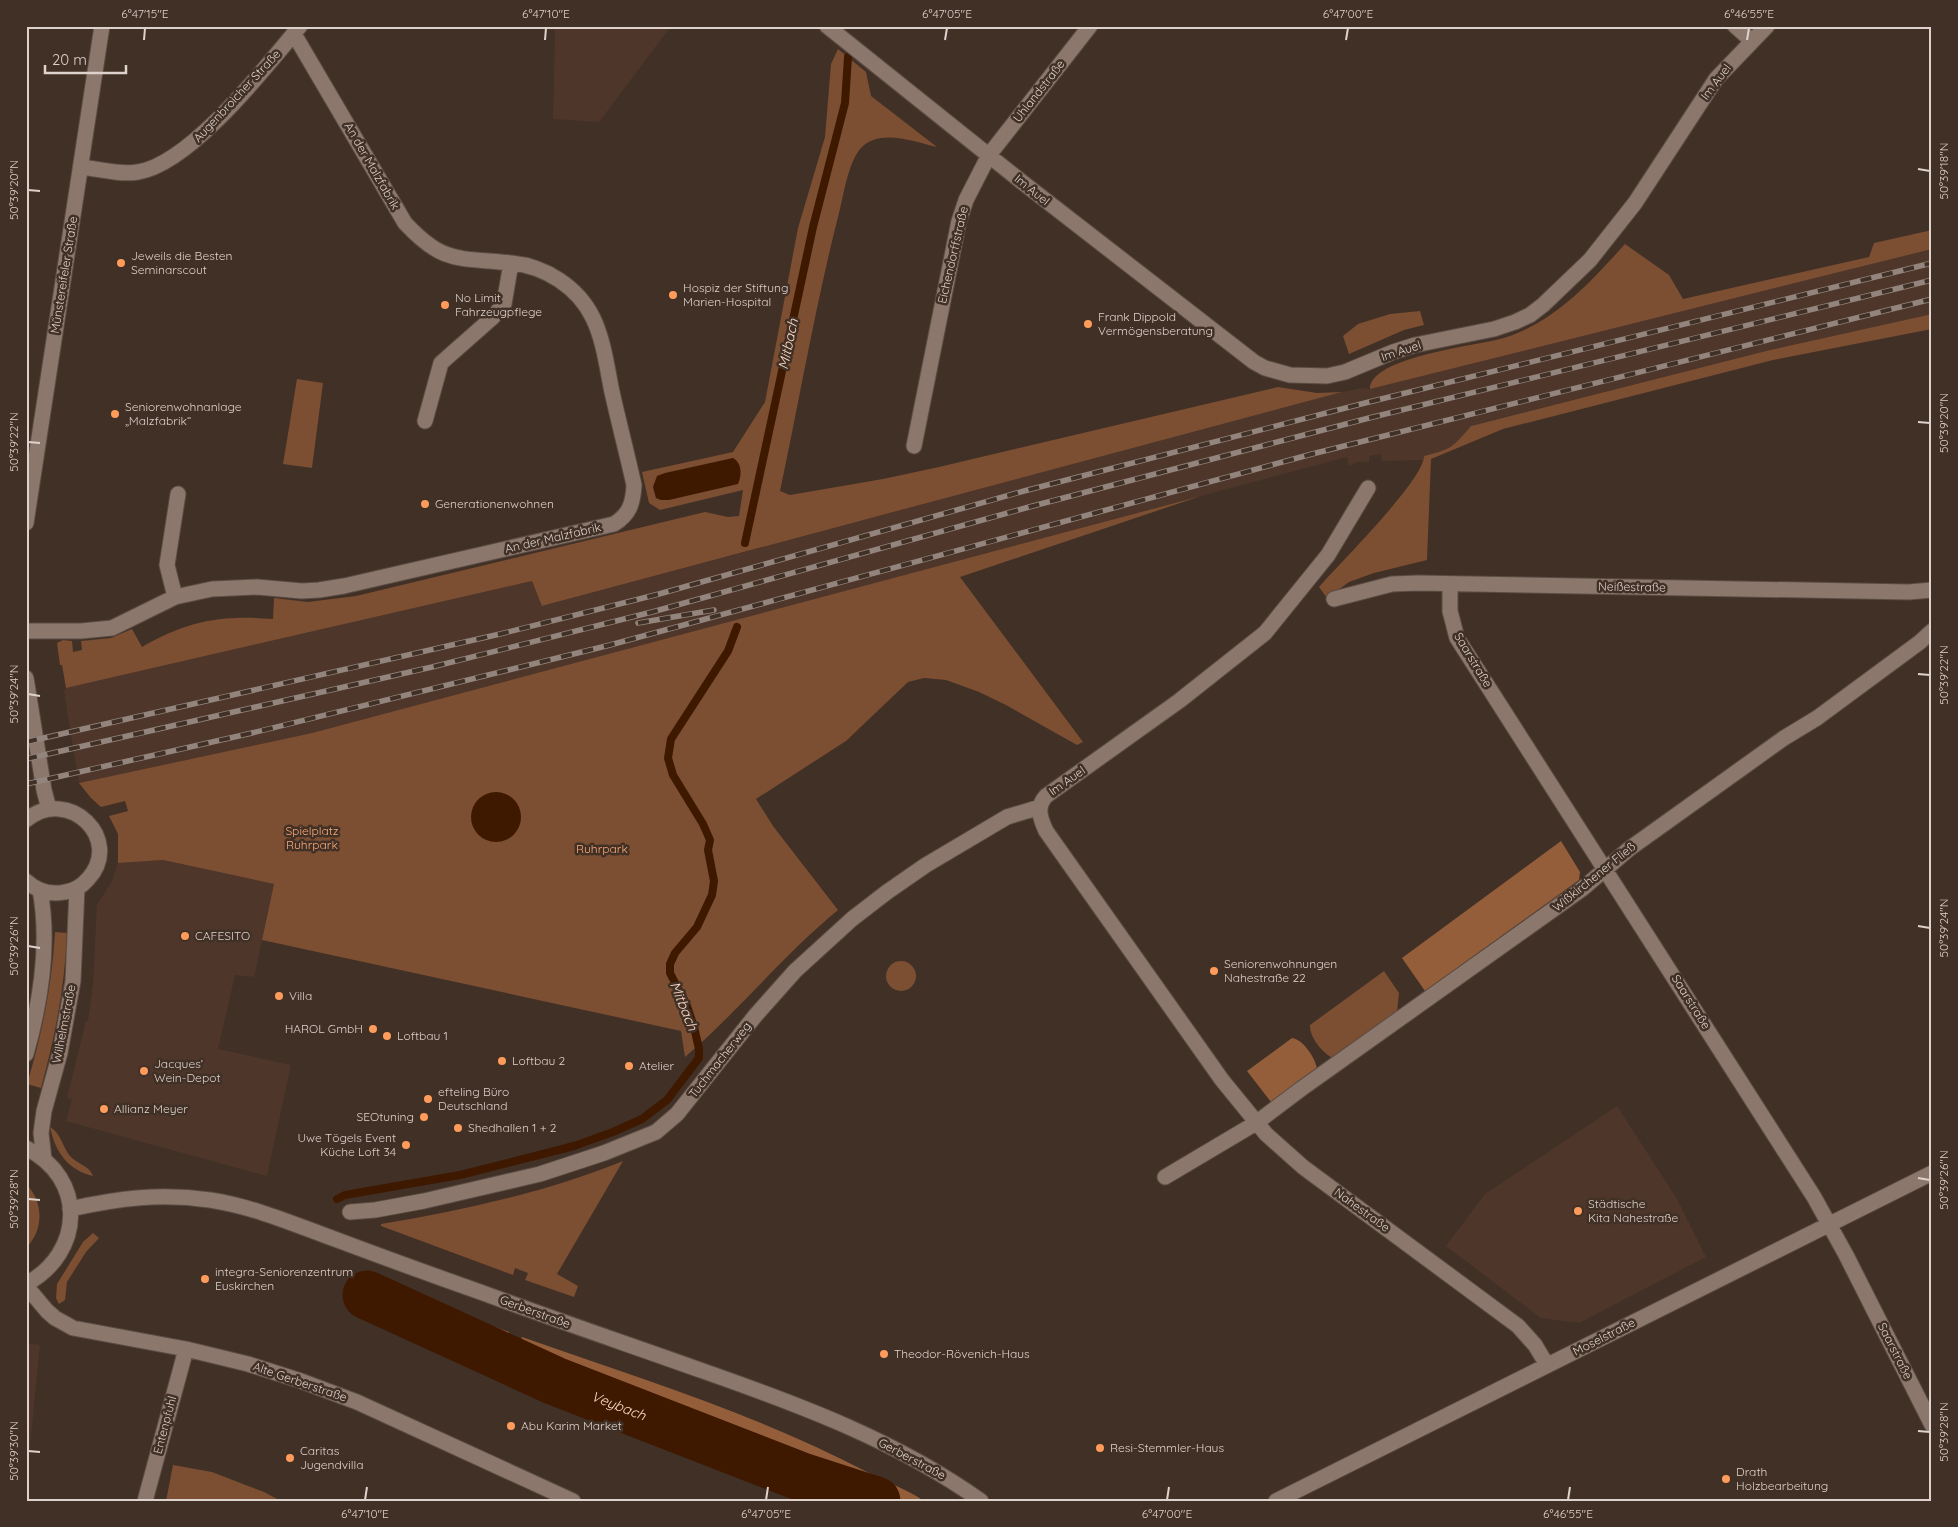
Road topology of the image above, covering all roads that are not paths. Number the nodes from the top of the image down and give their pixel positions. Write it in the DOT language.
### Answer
graph roads {
  1 [pos="102,26"];
  2 [pos="827,26"];
  3 [pos="1090,26"];
  4 [pos="1735,26"];
  5 [pos="1767,26"];
  6 [pos="297,30"];
  7 [pos="1752,41"];
  8 [pos="989,155"];
  9 [pos="82,167"];
  10 [pos="511,263"];
  11 [pos="425,422"];
  12 [pos="914,446"];
  13 [pos="1368,488"];
  14 [pos="178,494"];
  15 [pos="26,523"];
  16 [pos="1450,584"];
  17 [pos="1932,590"];
  18 [pos="175,597"];
  19 [pos="1334,599"];
  20 [pos="26,631"];
  21 [pos="1932,631"];
  22 [pos="27,687"];
  23 [pos="1040,807"];
  24 [pos="49,809"];
  25 [pos="26,820"];
  26 [pos="1606,868"];
  27 [pos="26,881"];
  28 [pos="77,888"];
  29 [pos="40,890"];
  30 [pos="26,1054"];
  31 [pos="1256,1124"];
  32 [pos="26,1148"];
  33 [pos="44,1159"];
  34 [pos="1932,1173"];
  35 [pos="1165,1177"];
  36 [pos="70,1210"];
  37 [pos="350,1212"];
  38 [pos="1830,1224"];
  39 [pos="26,1285"];
  40 [pos="186,1349"];
  41 [pos="1548,1365"];
  42 [pos="1932,1425"];
  43 [pos="145,1501"];
  44 [pos="573,1501"];
  45 [pos="981,1501"];
  46 [pos="1276,1501"];
  1 -- 9 [label="street, Münstereifeler Straße"];
  2 -- 8 [label="street"];
  3 -- 8 [label="street, Uhlandstraße"];
  4 -- 7 [label="street"];
  5 -- 7 [label="street, Im Auel"];
  6 -- 9 [label="street, Augenbroicher Straße"];
  6 -- 10 [label="street, An der Malzfabrik"];
  7 -- 8 [label="street, Im Auel"];
  8 -- 12 [label="street, Eichendorffstraße"];
  9 -- 15 [label="street, Münstereifeler Straße"];
  10 -- 11 [label="street"];
  10 -- 18 [label="street, An der Malzfabrik"];
  13 -- 23 [label="street, Im Auel"];
  14 -- 18 [label="street"];
  16 -- 17 [label="street, Neißestraße"];
  16 -- 19 [label="street, Neißestraße"];
  16 -- 26 [label="street, Saarstraße"];
  18 -- 20 [label="street, An der Malzfabrik"];
  21 -- 26 [label="street, Wißkirchener Fließ"];
  22 -- 24 [label="street"];
  23 -- 31 [label="street, Im Auel"];
  23 -- 37 [label="street, Tuchmacherweg"];
  24 -- 25 [label="street"];
  24 -- 28 [label="street"];
  26 -- 31 [label="street, Wißkirchener Fließ"];
  26 -- 38 [label="street, Saarstraße"];
  27 -- 29 [label="street"];
  28 -- 29 [label="street"];
  28 -- 33 [label="street, Wilhelmstraße"];
  29 -- 30 [label="street"];
  31 -- 35 [label="street"];
  31 -- 41 [label="street, Nahestraße"];
  32 -- 33 [label="street"];
  33 -- 36 [label="street"];
  34 -- 38 [label="street, Moselstraße"];
  36 -- 39 [label="street"];
  36 -- 45 [label="street, Gerberstraße"];
  38 -- 41 [label="street, Moselstraße"];
  38 -- 42 [label="street, Saarstraße"];
  39 -- 40 [label="street, Alte Gerberstraße"];
  40 -- 43 [label="street, Entenpfuhl"];
  40 -- 44 [label="street, Alte Gerberstraße"];
  41 -- 46 [label="street, Moselstraße"];
}
